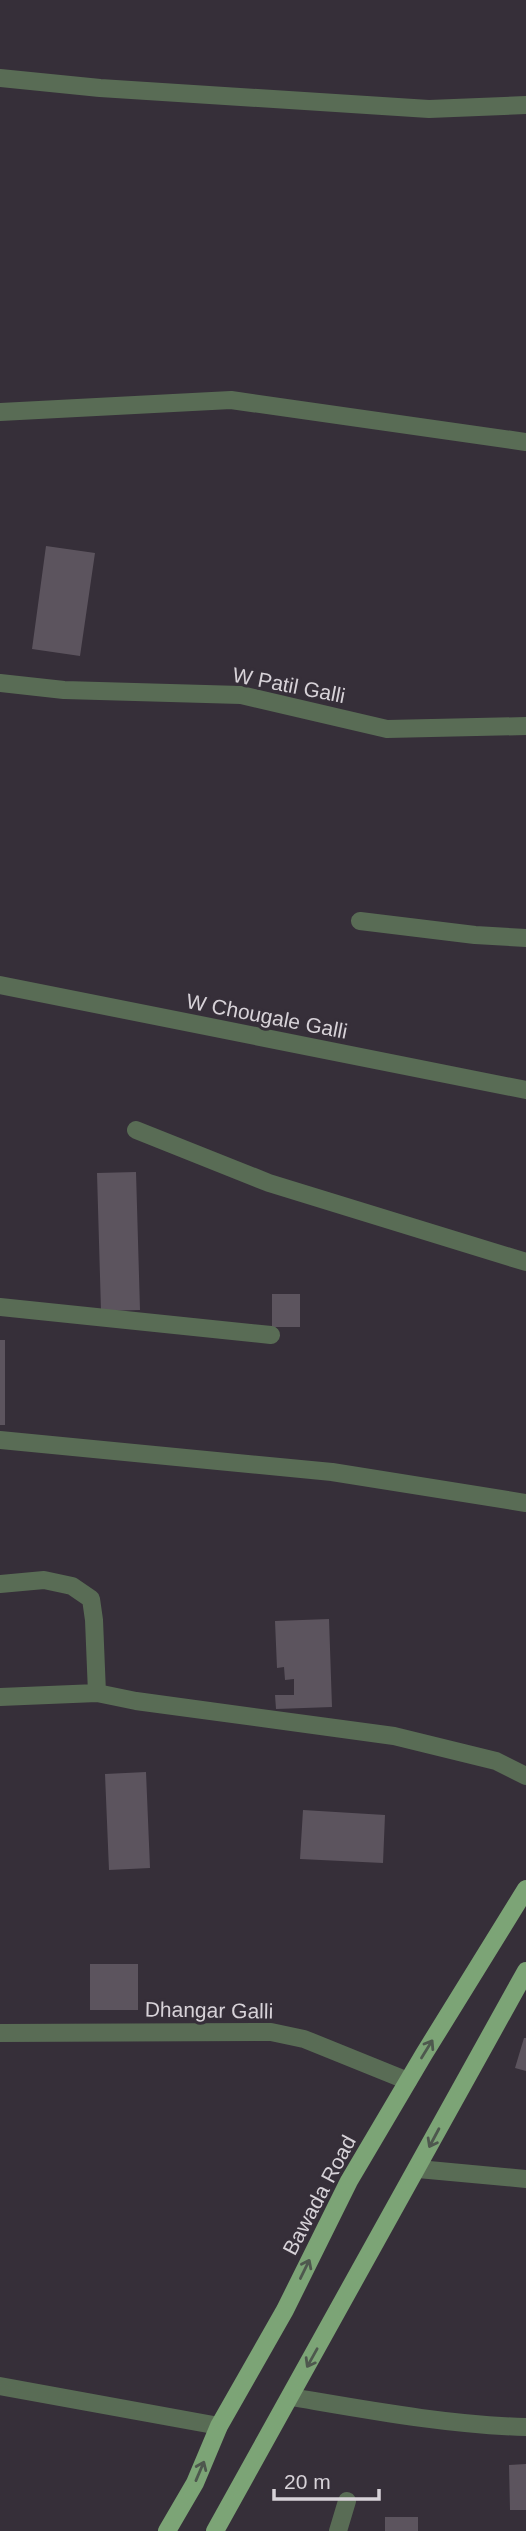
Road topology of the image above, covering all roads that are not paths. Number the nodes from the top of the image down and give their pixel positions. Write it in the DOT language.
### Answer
graph roads {
  1 [pos="0,78"];
  2 [pos="526,105"];
  3 [pos="0,412"];
  4 [pos="526,442"];
  5 [pos="0,683"];
  6 [pos="526,726"];
  7 [pos="360,921"];
  8 [pos="526,938"];
  9 [pos="0,985"];
  10 [pos="526,1090"];
  11 [pos="136,1130"];
  12 [pos="526,1262"];
  13 [pos="0,1307"];
  14 [pos="271,1335"];
  15 [pos="0,1440"];
  16 [pos="526,1503"];
  17 [pos="0,1584"];
  18 [pos="97,1693"];
  19 [pos="0,1697"];
  20 [pos="526,1776"];
  21 [pos="526,1889"];
  22 [pos="526,1971"];
  23 [pos="0,2033"];
  24 [pos="408,2081"];
  25 [pos="418,2169"];
  26 [pos="526,2179"];
  27 [pos="0,2386"];
  28 [pos="291,2397"];
  29 [pos="219,2426"];
  30 [pos="526,2427"];
  31 [pos="346,2501"];
  32 [pos="167,2531"];
  33 [pos="215,2531"];
  34 [pos="338,2531"];
  1 -- 2 [label="street"];
  3 -- 4 [label="street"];
  5 -- 6 [label="street, W Patil Galli"];
  7 -- 8 [label="street"];
  9 -- 10 [label="street, W Chougale Galli"];
  11 -- 12 [label="street"];
  13 -- 14 [label="street"];
  15 -- 16 [label="street"];
  17 -- 18 [label="street"];
  18 -- 19 [label="street"];
  18 -- 20 [label="street"];
  24 -- 21 [label="main road, Bawada Road, one-way"];
  22 -- 25 [label="main road, one-way"];
  23 -- 24 [label="street, Dhangar Galli"];
  29 -- 24 [label="main road, Bawada Road, one-way"];
  25 -- 26 [label="street"];
  25 -- 28 [label="main road, one-way"];
  27 -- 29 [label="street"];
  28 -- 30 [label="street"];
  28 -- 33 [label="main road"];
  32 -- 29 [label="main road, Bawada Road, one-way"];
  31 -- 34 [label="street"];
}
